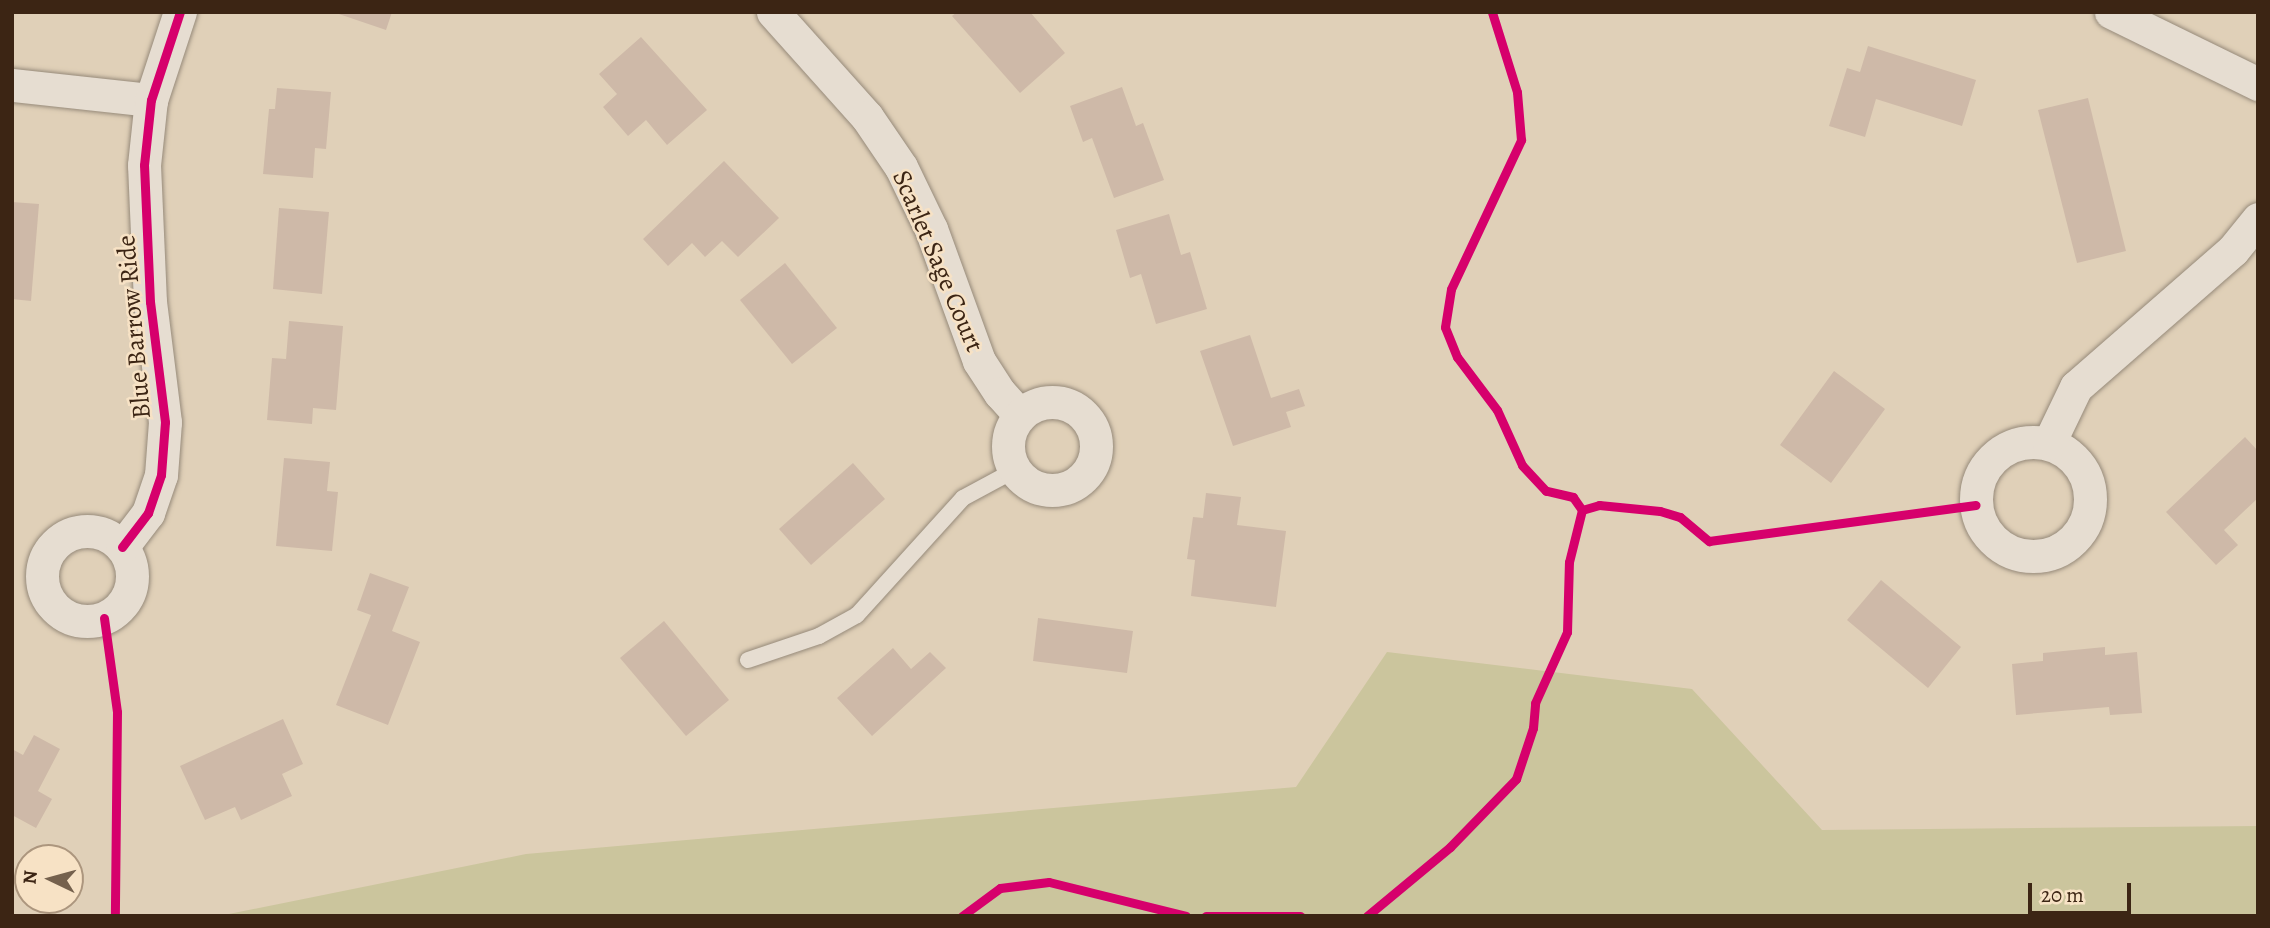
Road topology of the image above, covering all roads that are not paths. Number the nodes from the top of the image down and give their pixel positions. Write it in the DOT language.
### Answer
graph roads {
  1 [pos="180,12"];
  2 [pos="773,12"];
  3 [pos="2111,12"];
  4 [pos="2258,84"];
  5 [pos="12,85"];
  6 [pos="150,100"];
  7 [pos="2258,219"];
  8 [pos="1020,415"];
  9 [pos="2049,443"];
  10 [pos="1015,470"];
  11 [pos="122,547"];
  12 [pos="748,660"];
  1 -- 6 [label="street, Blue Barrow Ride"];
  2 -- 8 [label="street, Scarlet Sage Court"];
  3 -- 4 [label="street"];
  5 -- 6 [label="street"];
  6 -- 11 [label="street, Blue Barrow Ride"];
  7 -- 9 [label="street"];
  8 -- 10 [label="street"];
  8 -- 10 [label="street"];
  10 -- 12 [label="lane"];
}
